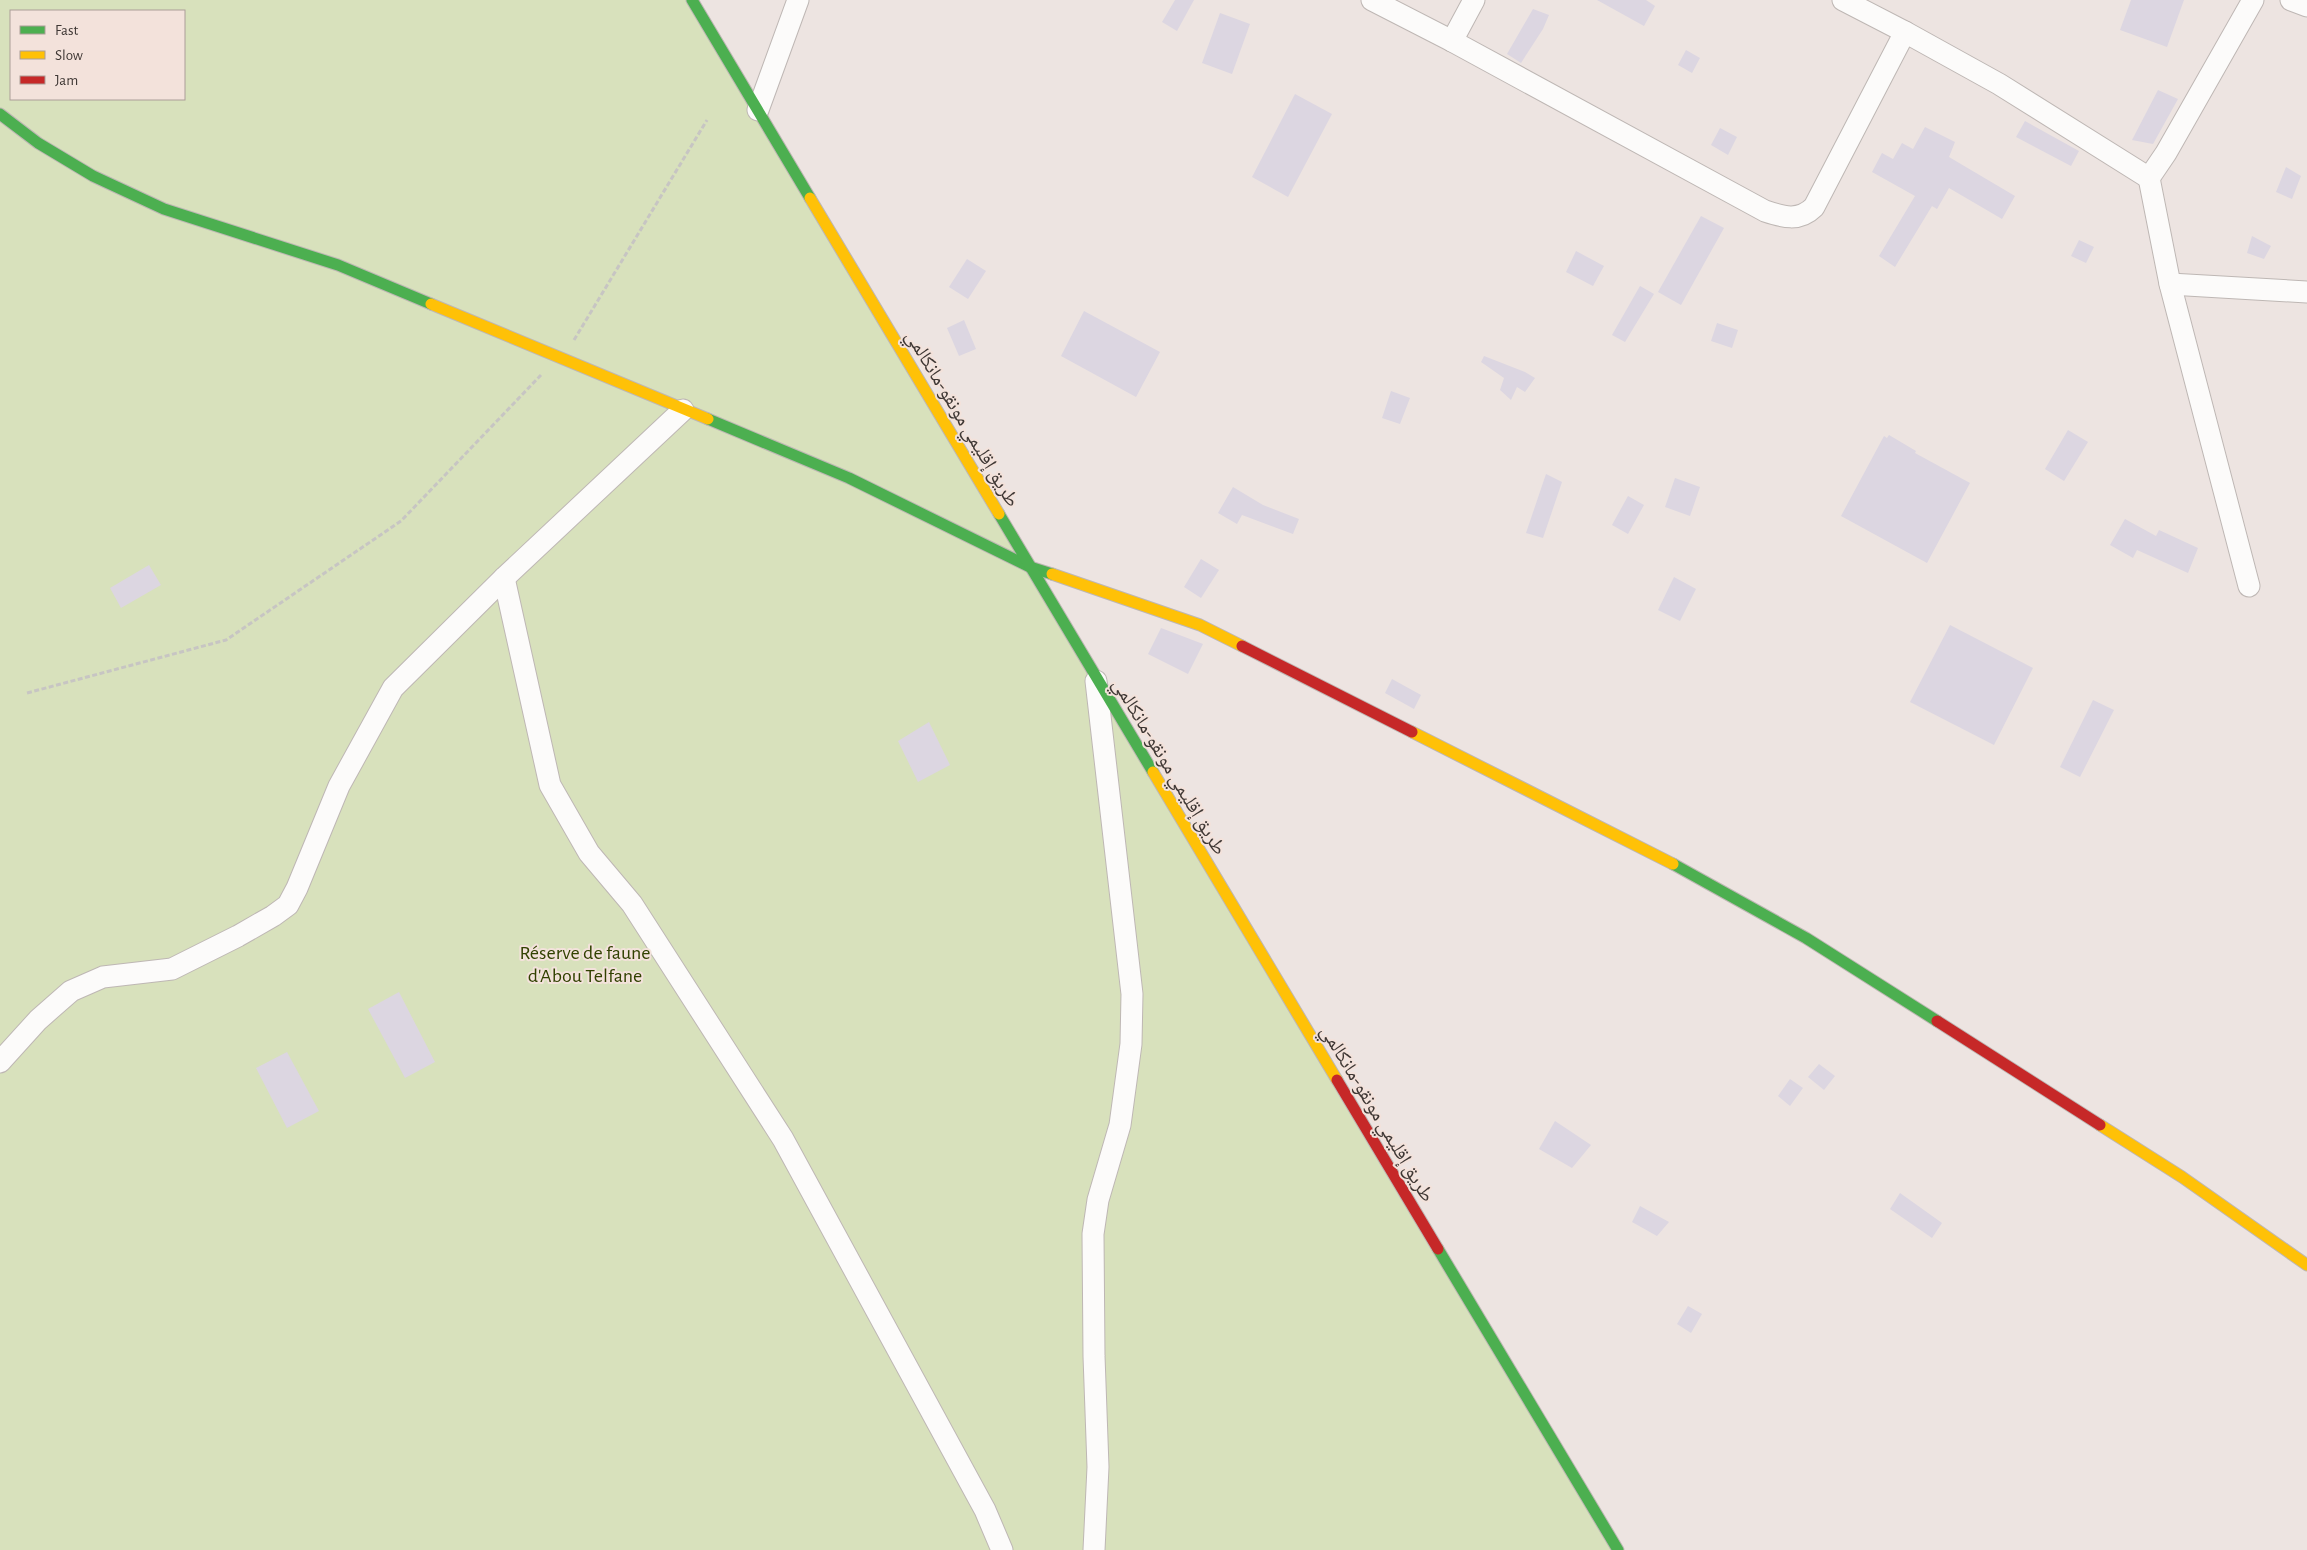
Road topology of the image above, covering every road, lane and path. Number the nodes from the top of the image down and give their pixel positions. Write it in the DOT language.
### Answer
graph roads {
  1 [pos="692,0"];
  2 [pos="798,0"];
  3 [pos="1372,0"];
  4 [pos="1474,0"];
  5 [pos="1843,0"];
  6 [pos="2254,0"];
  7 [pos="2291,0"];
  8 [pos="2307,6"];
  9 [pos="1906,32"];
  10 [pos="1452,41"];
  11 [pos="758,110"];
  12 [pos="0,114"];
  13 [pos="707,120"];
  14 [pos="2149,178"];
  15 [pos="2170,284"];
  16 [pos="2307,292"];
  17 [pos="558,357"];
  18 [pos="683,410"];
  19 [pos="1030,567"];
  20 [pos="504,578"];
  21 [pos="2249,586"];
  22 [pos="1096,678"];
  23 [pos="27,693"];
  24 [pos="0,1062"];
  25 [pos="2307,1265"];
  26 [pos="1002,1550"];
  27 [pos="1094,1550"];
  28 [pos="1618,1550"];
  1 -- 11 [label="main road, طريق إقليمي مونقو-مانكالمي"];
  2 -- 11 [label="street"];
  3 -- 10 [label="street"];
  4 -- 10 [label="street"];
  5 -- 9 [label="street"];
  6 -- 14 [label="street"];
  7 -- 8 [label="street"];
  9 -- 10 [label="street"];
  9 -- 14 [label="street"];
  11 -- 19 [label="main road, طريق إقليمي مونقو-مانكالمي"];
  12 -- 17 [label="main road"];
  13 -- 17 [label="path"];
  14 -- 15 [label="street"];
  15 -- 16 [label="street"];
  15 -- 21 [label="street"];
  17 -- 18 [label="main road"];
  17 -- 23 [label="path"];
  18 -- 19 [label="main road"];
  18 -- 20 [label="street"];
  19 -- 22 [label="main road, طريق إقليمي مونقو-مانكالمي"];
  19 -- 25 [label="main road"];
  20 -- 24 [label="street"];
  20 -- 26 [label="street"];
  22 -- 27 [label="street"];
  22 -- 28 [label="main road, طريق إقليمي مونقو-مانكالمي"];
}
